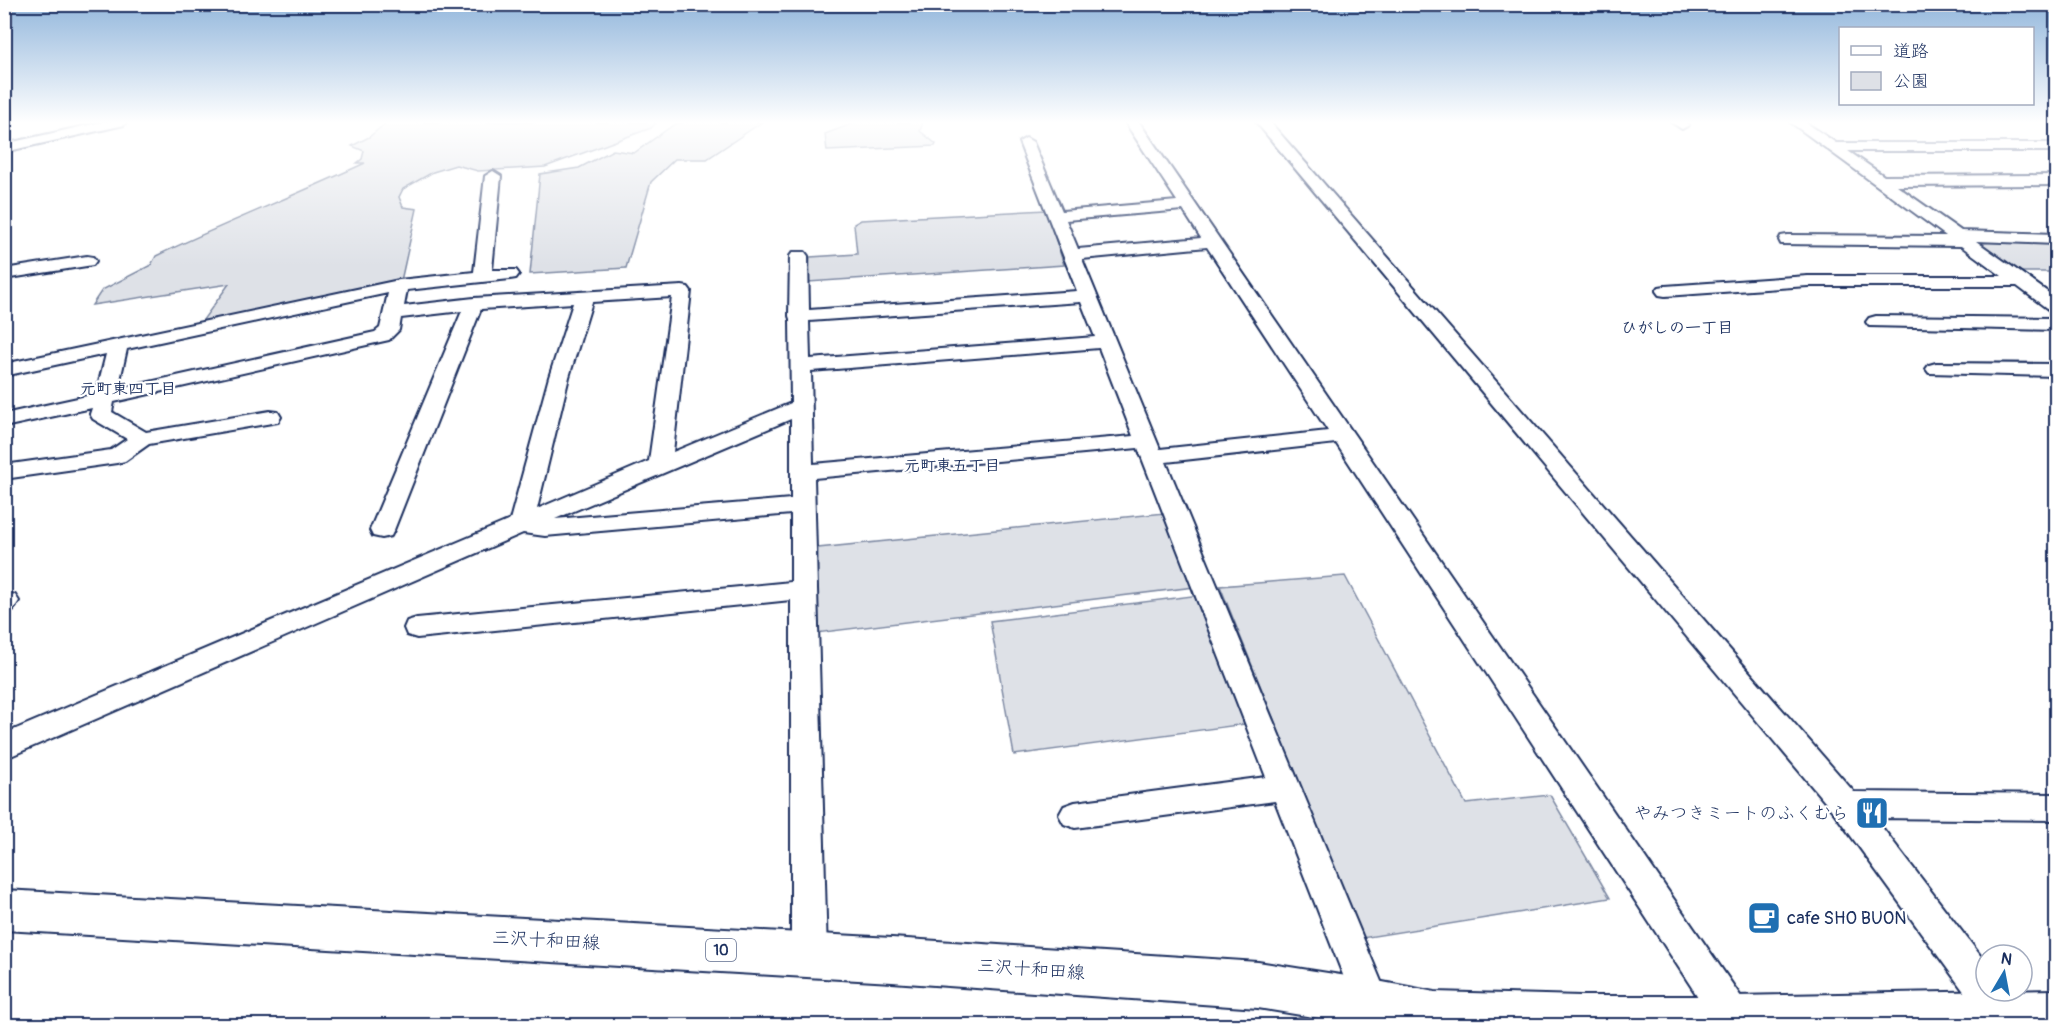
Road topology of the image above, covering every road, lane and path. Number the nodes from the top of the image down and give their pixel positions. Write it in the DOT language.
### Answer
graph roads {
  1 [pos="1037,170"];
  2 [pos="1164,170"];
  3 [pos="1304,170"];
  4 [pos="1866,170"];
  5 [pos="493,176"];
  6 [pos="2056,180"];
  7 [pos="1881,181"];
  8 [pos="1187,205"];
  9 [pos="1055,216"];
  10 [pos="1961,239"];
  11 [pos="2056,239"];
  12 [pos="1787,240"];
  13 [pos="1212,242"];
  14 [pos="1072,255"];
  15 [pos="799,256"];
  16 [pos="87,261"];
  17 [pos="4,274"];
  18 [pos="510,274"];
  19 [pos="482,276"];
  20 [pos="2020,281"];
  21 [pos="399,285"];
  22 [pos="1665,291"];
  23 [pos="1088,296"];
  24 [pos="584,297"];
  25 [pos="474,304"];
  26 [pos="2056,306"];
  27 [pos="393,313"];
  28 [pos="798,316"];
  29 [pos="1876,322"];
  30 [pos="2056,324"];
  31 [pos="1107,342"];
  32 [pos="118,346"];
  33 [pos="801,366"];
  34 [pos="1935,369"];
  35 [pos="4,370"];
  36 [pos="2056,370"];
  37 [pos="106,398"];
  38 [pos="800,407"];
  39 [pos="270,417"];
  40 [pos="4,420"];
  41 [pos="1344,436"];
  42 [pos="142,439"];
  43 [pos="1150,449"];
  44 [pos="660,465"];
  45 [pos="4,472"];
  46 [pos="802,472"];
  47 [pos="804,505"];
  48 [pos="521,525"];
  49 [pos="382,530"];
  50 [pos="805,590"];
  51 [pos="417,628"];
  52 [pos="4,747"];
  53 [pos="1285,787"];
  54 [pos="1846,805"];
  55 [pos="2056,807"];
  56 [pos="1075,815"];
  57 [pos="4,910"];
  58 [pos="809,955"];
  59 [pos="2056,1014"];
  60 [pos="1400,1015"];
  61 [pos="2004,1016"];
  62 [pos="1735,1020"];
  1 -- 9 [label="street"];
  2 -- 8 [label="street"];
  3 -- 54 [label="street"];
  4 -- 7 [label="street"];
  5 -- 19 [label="street"];
  6 -- 7 [label="street"];
  7 -- 10 [label="street"];
  8 -- 9 [label="street"];
  8 -- 13 [label="street"];
  9 -- 14 [label="street"];
  10 -- 11 [label="street"];
  10 -- 12 [label="street"];
  10 -- 20 [label="street"];
  13 -- 14 [label="street"];
  13 -- 41 [label="street"];
  14 -- 23 [label="street"];
  15 -- 28 [label="street"];
  16 -- 17 [label="street"];
  18 -- 19 [label="street"];
  19 -- 21 [label="street"];
  20 -- 22 [label="street"];
  20 -- 26 [label="street"];
  21 -- 27 [label="street"];
  21 -- 32 [label="street"];
  23 -- 28 [label="street"];
  23 -- 31 [label="street"];
  24 -- 25 [label="street"];
  24 -- 44 [label="street"];
  24 -- 48 [label="street"];
  25 -- 27 [label="street"];
  25 -- 49 [label="street"];
  27 -- 37 [label="street"];
  28 -- 33 [label="street"];
  29 -- 30 [label="street"];
  31 -- 33 [label="street"];
  31 -- 43 [label="street"];
  32 -- 35 [label="street"];
  32 -- 37 [label="street"];
  33 -- 38 [label="street"];
  34 -- 36 [label="street"];
  37 -- 40 [label="street"];
  37 -- 42 [label="street"];
  38 -- 44 [label="street"];
  38 -- 46 [label="street"];
  39 -- 42 [label="street"];
  41 -- 43 [label="street"];
  41 -- 62 [label="street"];
  42 -- 45 [label="street"];
  43 -- 46 [label="street"];
  43 -- 53 [label="street"];
  44 -- 48 [label="street"];
  46 -- 47 [label="street"];
  47 -- 48 [label="street"];
  47 -- 50 [label="street"];
  48 -- 52 [label="street"];
  50 -- 51 [label="street"];
  50 -- 58 [label="street"];
  53 -- 56 [label="street"];
  53 -- 60 [label="street"];
  54 -- 55 [label="street"];
  54 -- 61 [label="street"];
  57 -- 58 [label="main road, 三沢十和田線 / 10"];
  58 -- 60 [label="main road, 三沢十和田線 / 10"];
  59 -- 61 [label="main road, 三沢十和田線 / 10"];
  60 -- 62 [label="main road, 三沢十和田線 / 10"];
  61 -- 62 [label="main road, 三沢十和田線 / 10"];
}
